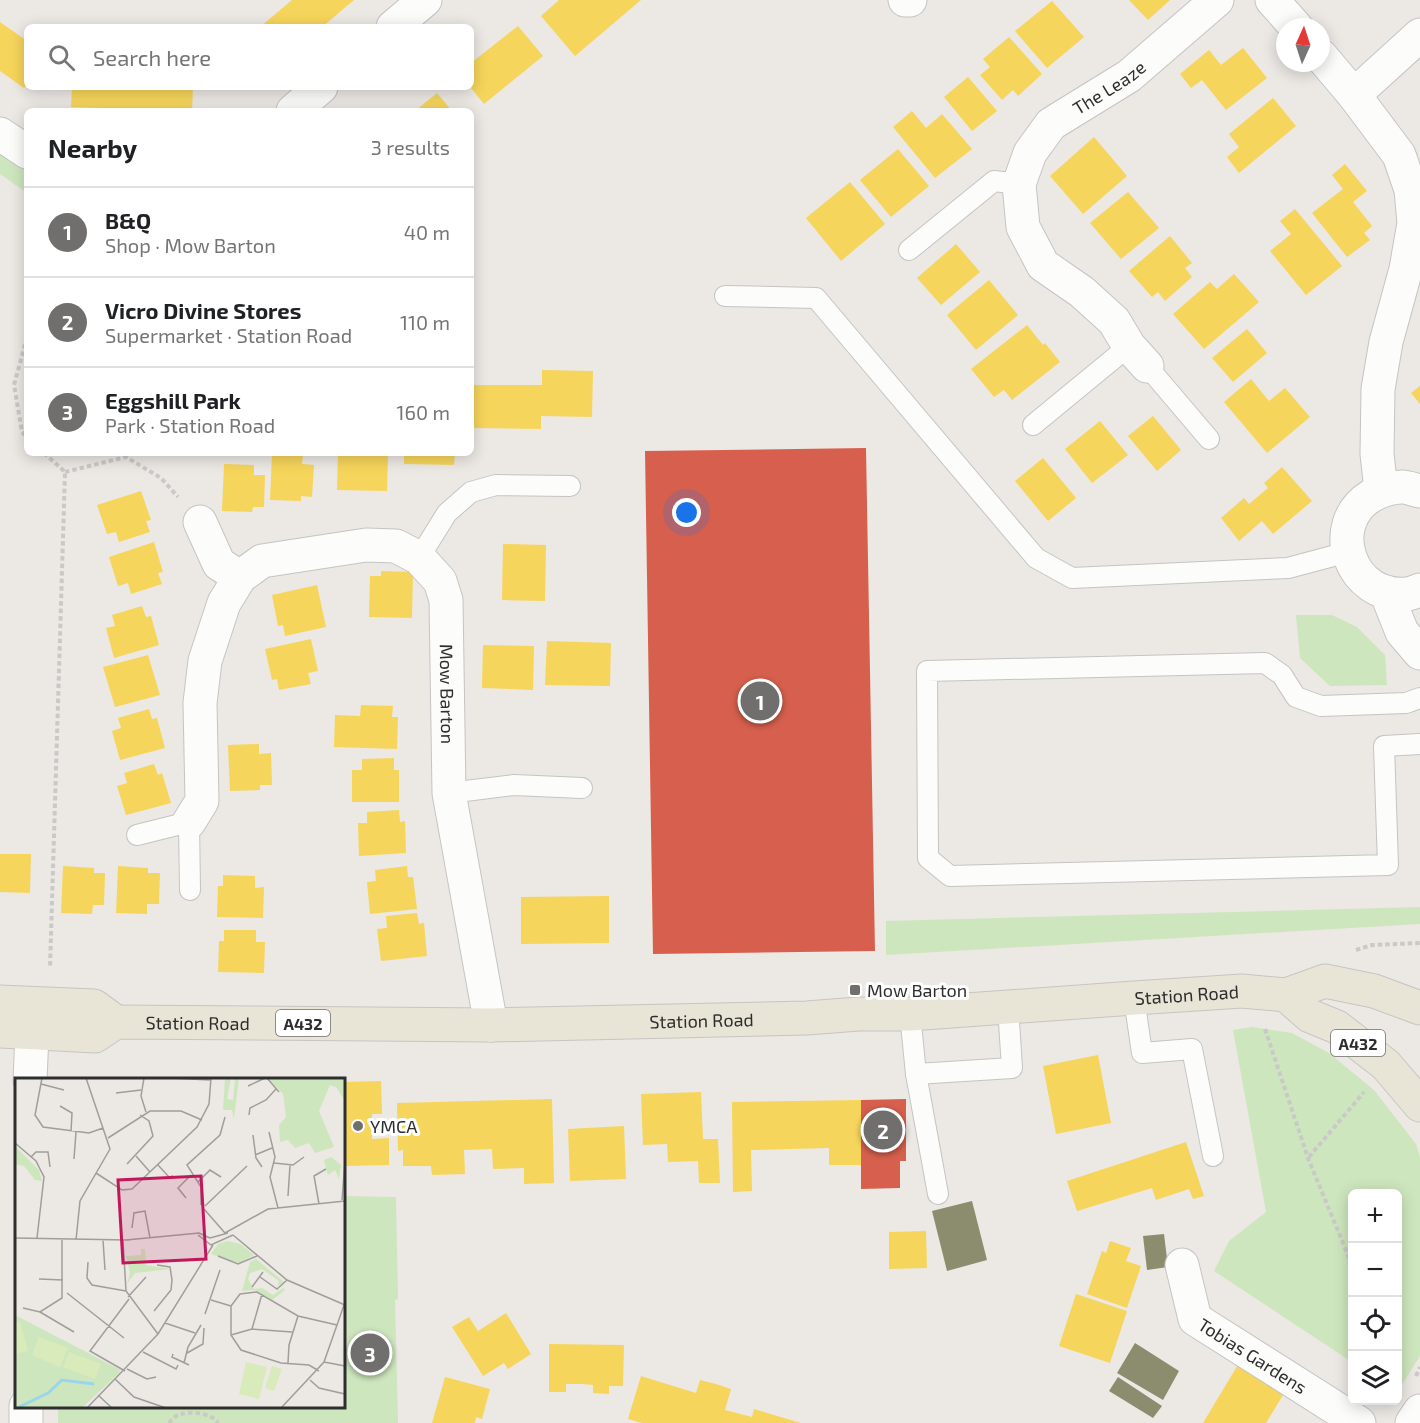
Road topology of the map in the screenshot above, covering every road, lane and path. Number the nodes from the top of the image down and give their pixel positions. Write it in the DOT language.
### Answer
graph roads {
  1 [pos="425,0"];
  2 [pos="905,0"];
  3 [pos="910,0"];
  4 [pos="1217,0"];
  5 [pos="397,24"];
  6 [pos="1420,35"];
  7 [pos="1330,67"];
  8 [pos="318,90"];
  9 [pos="1354,95"];
  10 [pos="296,108"];
  11 [pos="0,134"];
  12 [pos="24,150"];
  13 [pos="1019,184"];
  14 [pos="1416,234"];
  15 [pos="909,250"];
  16 [pos="725,296"];
  17 [pos="24,348"];
  18 [pos="1138,356"];
  19 [pos="1033,425"];
  20 [pos="24,434"];
  21 [pos="1209,439"];
  22 [pos="47,456"];
  23 [pos="65,472"];
  24 [pos="570,486"];
  25 [pos="1382,490"];
  26 [pos="1420,491"];
  27 [pos="200,522"];
  28 [pos="1348,552"];
  29 [pos="419,558"];
  30 [pos="240,577"];
  31 [pos="1420,590"];
  32 [pos="1386,592"];
  33 [pos="1420,653"];
  34 [pos="1420,698"];
  35 [pos="1420,744"];
  36 [pos="582,788"];
  37 [pos="449,793"];
  38 [pos="189,822"];
  39 [pos="137,836"];
  40 [pos="190,890"];
  41 [pos="1420,943"];
  42 [pos="1353,951"];
  43 [pos="1286,995"];
  44 [pos="1134,998"];
  45 [pos="0,1002"];
  46 [pos="49,1004"];
  47 [pos="1008,1007"];
  48 [pos="1420,1008"];
  49 [pos="910,1014"];
  50 [pos="116,1022"];
  51 [pos="1263,1023"];
  52 [pos="491,1025"];
  53 [pos="16,1033"];
  54 [pos="916,1074"];
  55 [pos="29,1078"];
  56 [pos="1367,1089"];
  57 [pos="1420,1104"];
  58 [pos="1213,1156"];
  59 [pos="1308,1158"];
  60 [pos="938,1194"];
  61 [pos="1348,1253"];
  62 [pos="1182,1265"];
  63 [pos="1420,1411"];
  64 [pos="169,1423"];
  65 [pos="218,1423"];
  66 [pos="1359,1423"];
  67 [pos="1412,1423"];
  1 -- 5 [label="street"];
  2 -- 3 [label="street"];
  4 -- 13 [label="street, The Leaze"];
  6 -- 9 [label="street"];
  7 -- 9 [label="street"];
  8 -- 10 [label="street"];
  9 -- 14 [label="street"];
  11 -- 12 [label="street"];
  13 -- 15 [label="lane"];
  13 -- 18 [label="street, The Leaze"];
  14 -- 25 [label="street"];
  16 -- 28 [label="lane"];
  17 -- 20 [label="path"];
  18 -- 19 [label="lane"];
  18 -- 21 [label="lane, The Leaze"];
  22 -- 23 [label="path"];
  23 -- 27 [label="path"];
  23 -- 46 [label="path"];
  24 -- 29 [label="lane"];
  25 -- 26 [label="street"];
  25 -- 28 [label="street"];
  27 -- 30 [label="street"];
  28 -- 32 [label="street"];
  29 -- 30 [label="street, Mow Barton"];
  29 -- 37 [label="street, Mow Barton"];
  30 -- 38 [label="street, Mow Barton"];
  31 -- 32 [label="street"];
  32 -- 33 [label="street"];
  34 -- 35 [label="lane"];
  36 -- 37 [label="lane"];
  37 -- 52 [label="street, Mow Barton"];
  38 -- 39 [label="lane"];
  38 -- 40 [label="lane"];
  41 -- 42 [label="path"];
  43 -- 44 [label="main road, Station Road / A432"];
  43 -- 48 [label="main road, Station Road / A432"];
  43 -- 57 [label="main road, A432"];
  44 -- 47 [label="main road, Station Road / A432"];
  44 -- 58 [label="lane"];
  45 -- 46 [label="main road"];
  46 -- 50 [label="main road"];
  47 -- 49 [label="main road, Station Road / A432"];
  47 -- 54 [label="lane"];
  49 -- 52 [label="main road, Station Road / A432"];
  49 -- 54 [label="lane"];
  50 -- 52 [label="main road, Station Road / A432"];
  50 -- 53 [label="main road, Station Road / A432"];
  51 -- 59 [label="path"];
  53 -- 55 [label="street"];
  54 -- 60 [label="lane"];
  56 -- 59 [label="path"];
  59 -- 61 [label="path"];
  62 -- 66 [label="street, Tobias Gardens"];
  63 -- 67 [label="street"];
  64 -- 65 [label="path"];
}
